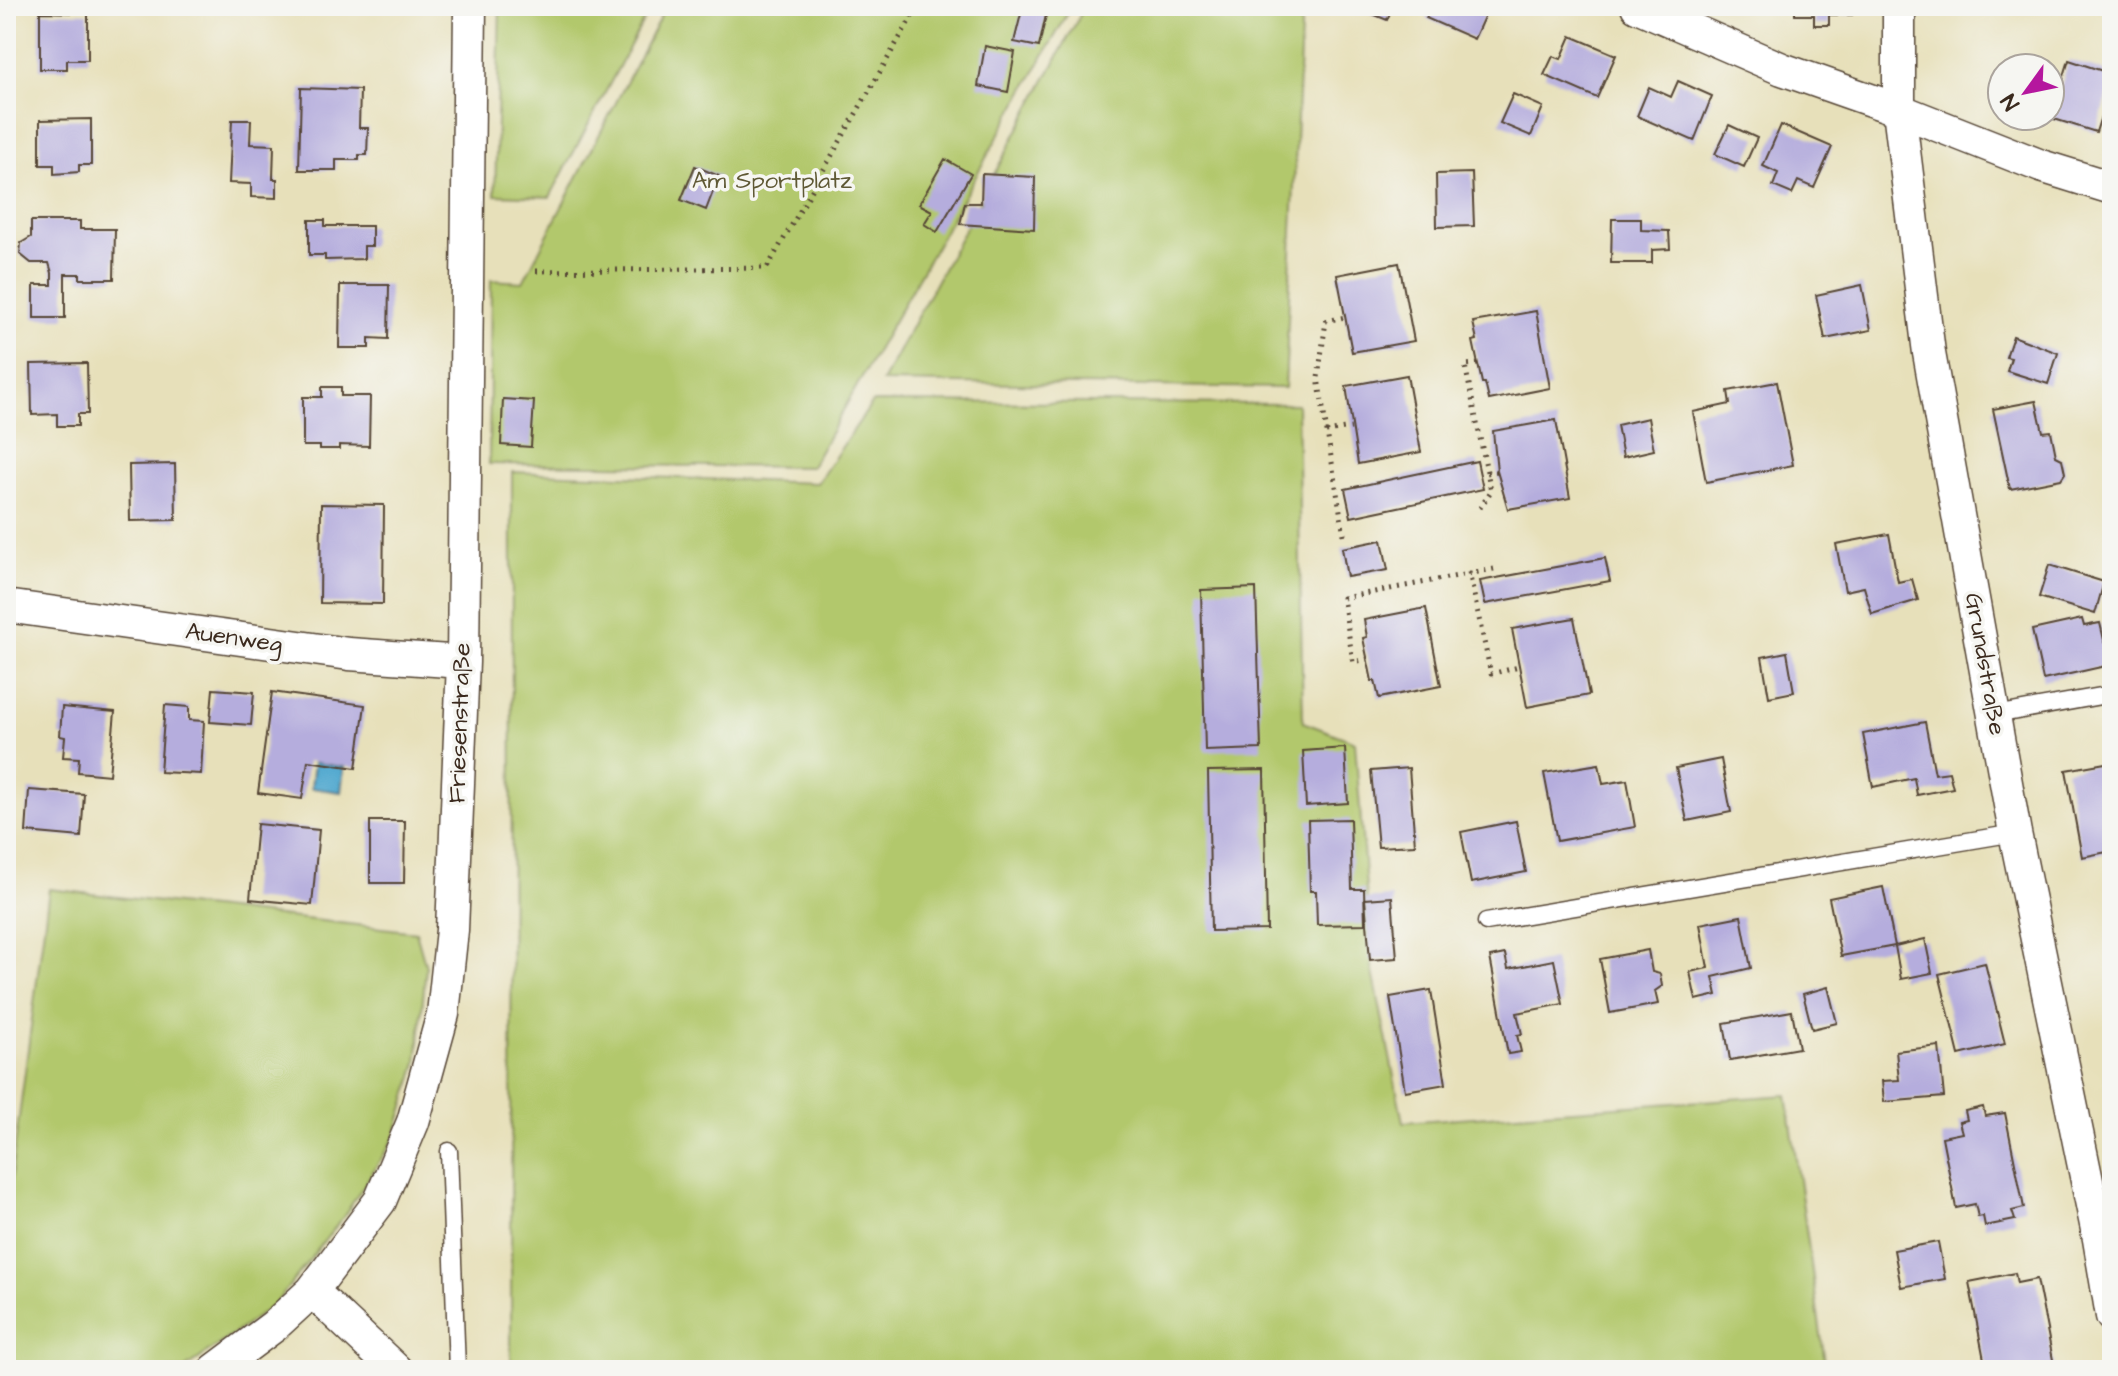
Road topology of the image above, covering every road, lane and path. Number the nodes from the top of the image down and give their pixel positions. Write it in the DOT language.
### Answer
graph roads {
  1 [pos="470,6"];
  2 [pos="918,6"];
  3 [pos="1637,6"];
  4 [pos="1899,6"];
  5 [pos="1899,110"];
  6 [pos="2112,188"];
  7 [pos="536,271"];
  8 [pos="1345,317"];
  9 [pos="1478,364"];
  10 [pos="1351,428"];
  11 [pos="1326,432"];
  12 [pos="1497,471"];
  13 [pos="1487,473"];
  14 [pos="1480,508"];
  15 [pos="1344,535"];
  16 [pos="1494,569"];
  17 [pos="1469,572"];
  18 [pos="6,606"];
  19 [pos="1368,659"];
  20 [pos="463,662"];
  21 [pos="1519,667"];
  22 [pos="2112,694"];
  23 [pos="1995,715"];
  24 [pos="2015,833"];
  25 [pos="1486,922"];
  26 [pos="449,1151"];
  27 [pos="312,1291"];
  28 [pos="2112,1316"];
  29 [pos="215,1370"];
  30 [pos="396,1370"];
  31 [pos="457,1370"];
  1 -- 20 [label="street, Friesenstraße"];
  2 -- 7 [label="path"];
  3 -- 5 [label="street"];
  4 -- 5 [label="street, Grundstraße"];
  5 -- 6 [label="street"];
  5 -- 23 [label="street, Grundstraße"];
  8 -- 11 [label="path"];
  9 -- 13 [label="path"];
  10 -- 11 [label="path"];
  11 -- 15 [label="path"];
  12 -- 13 [label="path"];
  13 -- 14 [label="path"];
  16 -- 17 [label="path"];
  17 -- 19 [label="path"];
  17 -- 21 [label="path"];
  18 -- 20 [label="street, Auenweg"];
  20 -- 27 [label="street, Friesenstraße"];
  22 -- 23 [label="lane"];
  23 -- 24 [label="street, Grundstraße"];
  24 -- 25 [label="lane"];
  24 -- 28 [label="street, Grundstraße"];
  26 -- 31 [label="lane"];
  27 -- 29 [label="street, Friesenstraße"];
  27 -- 30 [label="street"];
}
